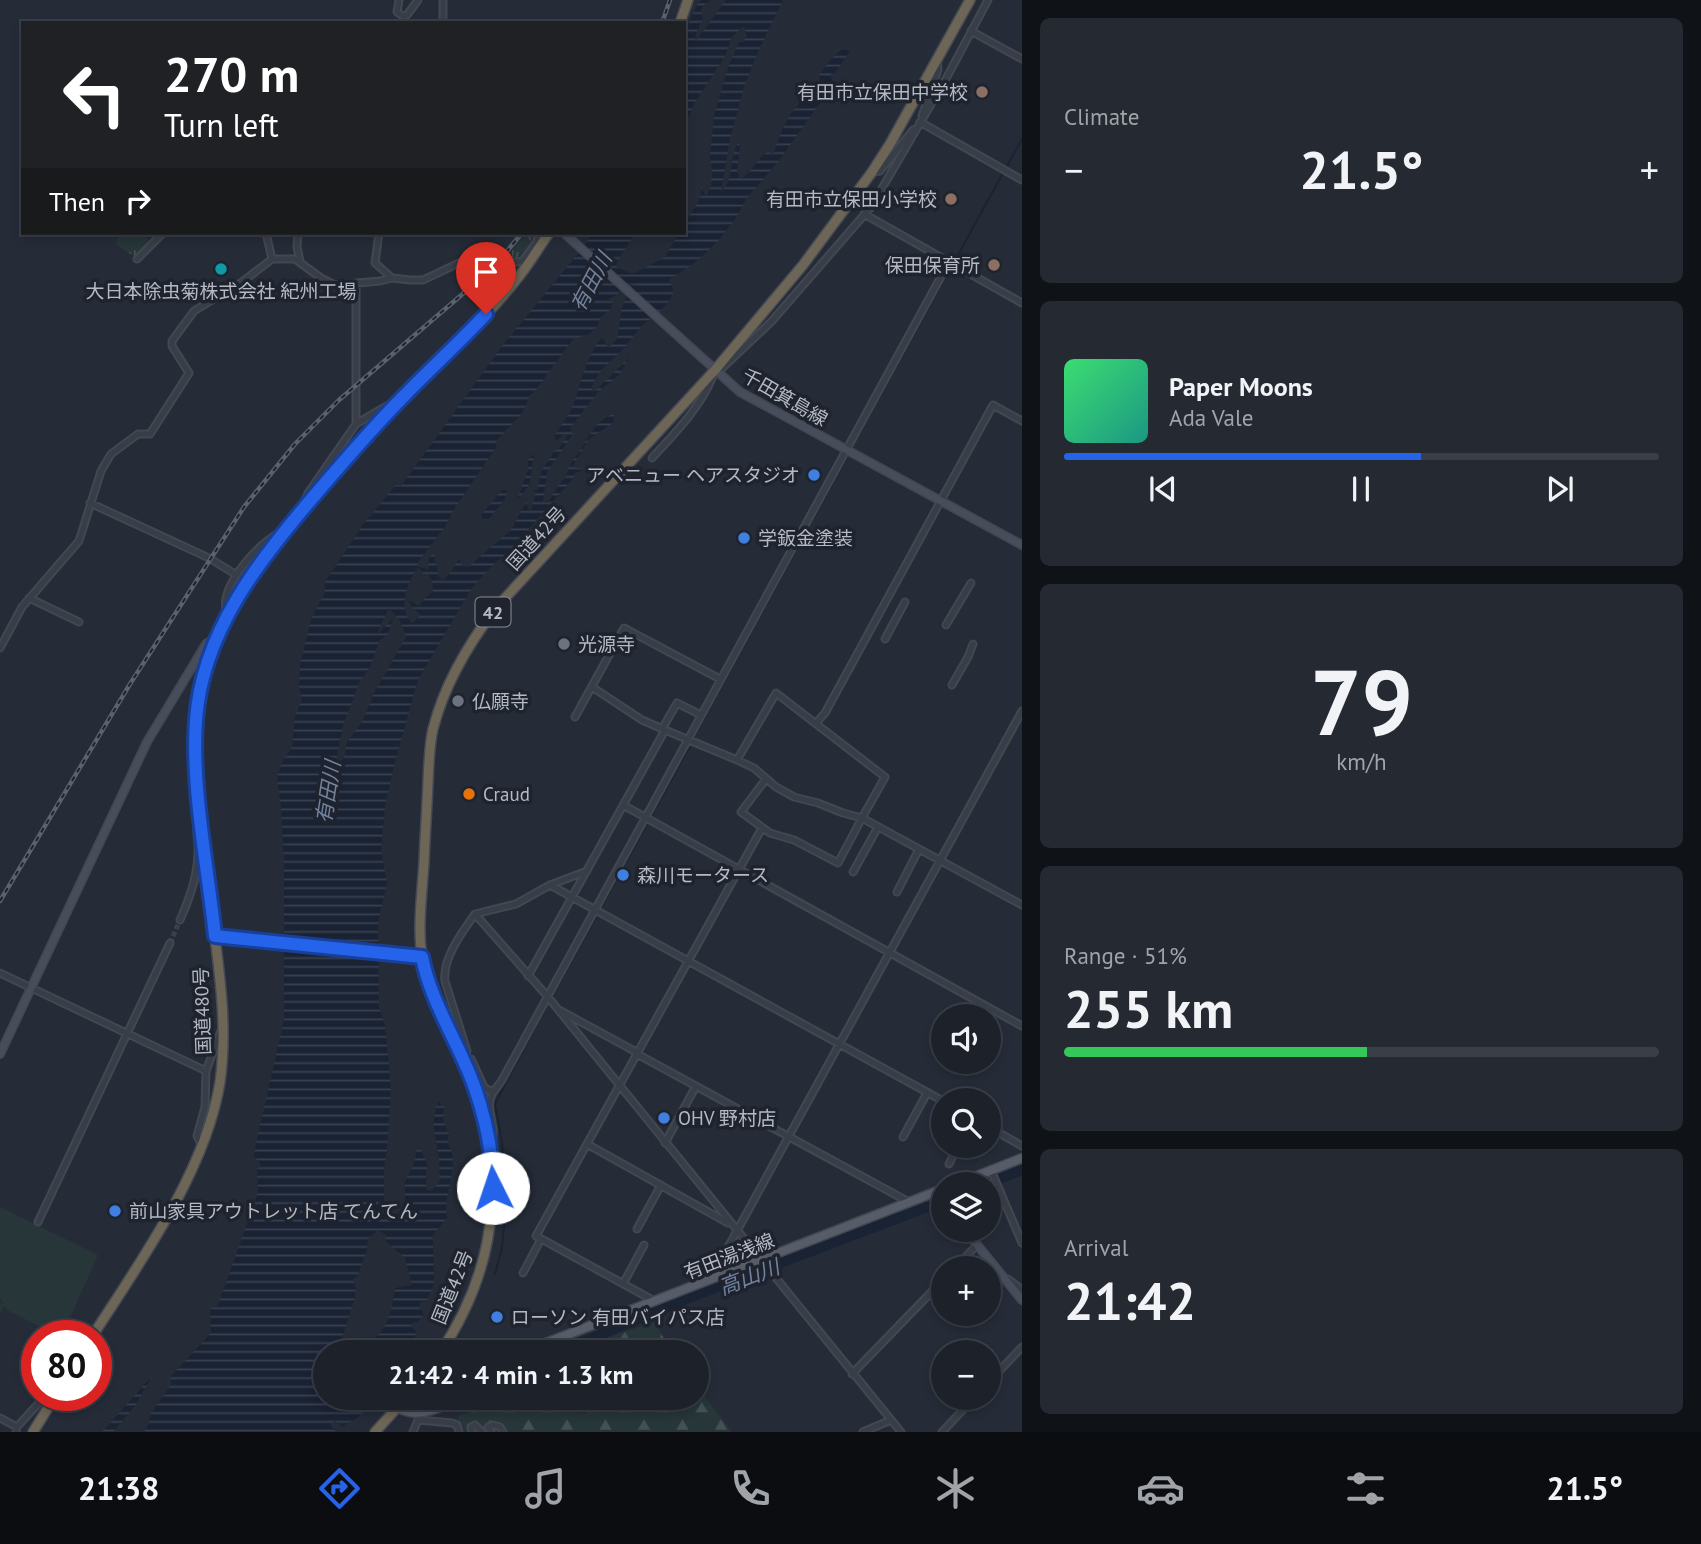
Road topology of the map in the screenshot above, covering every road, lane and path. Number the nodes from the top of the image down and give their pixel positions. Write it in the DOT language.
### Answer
graph roads {
  1 [pos="399,0"];
  2 [pos="418,0"];
  3 [pos="443,0"];
  4 [pos="688,0"];
  5 [pos="970,0"];
  6 [pos="988,0"];
  7 [pos="443,21"];
  8 [pos="681,21"];
  9 [pos="971,31"];
  10 [pos="937,59"];
  11 [pos="1022,59"];
  12 [pos="920,122"];
  13 [pos="872,172"];
  14 [pos="1022,180"];
  15 [pos="864,214"];
  16 [pos="161,235"];
  17 [pos="266,235"];
  18 [pos="298,235"];
  19 [pos="379,235"];
  20 [pos="542,235"];
  21 [pos="548,235"];
  22 [pos="566,235"];
  23 [pos="137,259"];
  24 [pos="272,259"];
  25 [pos="300,261"];
  26 [pos="949,262"];
  27 [pos="500,264"];
  28 [pos="485,265"];
  29 [pos="392,278"];
  30 [pos="356,283"];
  31 [pos="1022,303"];
  32 [pos="715,368"];
  33 [pos="402,397"];
  34 [pos="1022,421"];
  35 [pos="356,424"];
  36 [pos="845,449"];
  37 [pos="652,458"];
  38 [pos="941,501"];
  39 [pos="90,503"];
  40 [pos="299,514"];
  41 [pos="285,530"];
  42 [pos="1022,545"];
  43 [pos="235,574"];
  44 [pos="971,583"];
  45 [pos="29,598"];
  46 [pos="905,602"];
  47 [pos="227,614"];
  48 [pos="79,622"];
  49 [pos="946,625"];
  50 [pos="217,637"];
  51 [pos="885,639"];
  52 [pos="973,644"];
  53 [pos="0,648"];
  54 [pos="720,680"];
  55 [pos="952,685"];
  56 [pos="592,687"];
  57 [pos="1022,711"];
  58 [pos="701,715"];
  59 [pos="575,717"];
  60 [pos="816,723"];
  61 [pos="663,729"];
  62 [pos="688,739"];
  63 [pos="737,760"];
  64 [pos="766,779"];
  65 [pos="623,804"];
  66 [pos="201,815"];
  67 [pos="646,818"];
  68 [pos="862,818"];
  69 [pos="878,827"];
  70 [pos="762,828"];
  71 [pos="919,849"];
  72 [pos="940,860"];
  73 [pos="738,870"];
  74 [pos="587,871"];
  75 [pos="853,872"];
  76 [pos="551,885"];
  77 [pos="897,892"];
  78 [pos="573,898"];
  79 [pos="1022,905"];
  80 [pos="594,911"];
  81 [pos="475,914"];
  82 [pos="180,920"];
  83 [pos="215,936"];
  84 [pos="170,943"];
  85 [pos="889,953"];
  86 [pos="419,956"];
  87 [pos="688,962"];
  88 [pos="0,973"];
  89 [pos="528,976"];
  90 [pos="32,988"];
  91 [pos="548,997"];
  92 [pos="558,1010"];
  93 [pos="224,1024"];
  94 [pos="1022,1026"];
  95 [pos="127,1033"];
  96 [pos="838,1044"];
  97 [pos="0,1054"];
  98 [pos="637,1054"];
  99 [pos="467,1057"];
  100 [pos="206,1071"];
  101 [pos="620,1086"];
  102 [pos="696,1086"];
  103 [pos="495,1090"];
  104 [pos="927,1093"];
  105 [pos="931,1095"];
  106 [pos="1001,1134"];
  107 [pos="788,1136"];
  108 [pos="903,1137"];
  109 [pos="665,1143"];
  110 [pos="587,1144"];
  111 [pos="202,1146"];
  112 [pos="490,1146"];
  113 [pos="1022,1146"];
  114 [pos="952,1158"];
  115 [pos="1022,1158"];
  116 [pos="949,1164"];
  117 [pos="991,1170"];
  118 [pos="986,1172"];
  119 [pos="661,1185"];
  120 [pos="931,1196"];
  121 [pos="909,1202"];
  122 [pos="38,1222"];
  123 [pos="734,1228"];
  124 [pos="637,1229"];
  125 [pos="541,1239"];
  126 [pos="973,1242"];
  127 [pos="1022,1243"];
  128 [pos="644,1245"];
  129 [pos="976,1246"];
  130 [pos="966,1256"];
  131 [pos="984,1256"];
  132 [pos="763,1263"];
  133 [pos="523,1273"];
  134 [pos="1001,1274"];
  135 [pos="1001,1276"];
  136 [pos="710,1280"];
  137 [pos="623,1284"];
  138 [pos="1022,1290"];
  139 [pos="931,1292"];
  140 [pos="1022,1300"];
  141 [pos="651,1303"];
  142 [pos="102,1320"];
  143 [pos="447,1340"];
  144 [pos="559,1340"];
  145 [pos="1022,1347"];
  146 [pos="1001,1369"];
  147 [pos="852,1374"];
  148 [pos="396,1410"];
  149 [pos="403,1410"];
  150 [pos="435,1410"];
  151 [pos="963,1410"];
  152 [pos="32,1411"];
  153 [pos="47,1411"];
  154 [pos="419,1417"];
  155 [pos="0,1418"];
  156 [pos="891,1420"];
  157 [pos="16,1429"];
  158 [pos="33,1432"];
  159 [pos="374,1432"];
  160 [pos="413,1432"];
  161 [pos="459,1432"];
  162 [pos="472,1432"];
  163 [pos="482,1432"];
  164 [pos="491,1432"];
  165 [pos="503,1432"];
  166 [pos="863,1432"];
  167 [pos="901,1432"];
  168 [pos="942,1432"];
  1 -- 2 [label="street"];
  3 -- 7 [label="street"];
  4 -- 8 [label="highway"];
  5 -- 10 [label="highway, 国道42号 / 42"];
  6 -- 9 [label="street"];
  9 -- 11 [label="street"];
  9 -- 12 [label="street"];
  10 -- 12 [label="street"];
  10 -- 13 [label="highway, 国道42号 / 42"];
  12 -- 13 [label="street"];
  12 -- 14 [label="street"];
  12 -- 15 [label="street"];
  13 -- 32 [label="highway, 国道42号 / 42"];
  15 -- 26 [label="street"];
  15 -- 32 [label="street"];
  16 -- 23 [label="street"];
  17 -- 24 [label="street"];
  18 -- 25 [label="street"];
  19 -- 29 [label="street"];
  20 -- 27 [label="street"];
  21 -- 33 [label="highway, 国道480号"];
  22 -- 32 [label="street, 千田箕島線"];
  24 -- 25 [label="street"];
  24 -- 39 [label="street"];
  25 -- 30 [label="street"];
  26 -- 31 [label="street"];
  26 -- 36 [label="street"];
  28 -- 29 [label="street"];
  29 -- 30 [label="street"];
  30 -- 35 [label="street"];
  32 -- 36 [label="street, 千田箕島線"];
  32 -- 37 [label="street"];
  32 -- 86 [label="highway, 国道42号 / 42"];
  33 -- 35 [label="street"];
  33 -- 40 [label="highway, 国道480号"];
  34 -- 38 [label="street"];
  35 -- 40 [label="street"];
  36 -- 38 [label="street, 千田箕島線"];
  36 -- 54 [label="street"];
  38 -- 42 [label="street, 千田箕島線"];
  38 -- 60 [label="street"];
  39 -- 43 [label="street"];
  39 -- 45 [label="street"];
  40 -- 41 [label="highway, 国道480号"];
  41 -- 43 [label="street"];
  41 -- 47 [label="highway, 国道480号"];
  43 -- 47 [label="street"];
  44 -- 49 [label="street"];
  45 -- 48 [label="street"];
  45 -- 53 [label="street"];
  46 -- 51 [label="street"];
  47 -- 50 [label="highway, 国道480号"];
  50 -- 66 [label="highway, 国道480号"];
  50 -- 90 [label="street"];
  52 -- 55 [label="street"];
  54 -- 56 [label="street"];
  54 -- 58 [label="street"];
  56 -- 59 [label="street"];
  56 -- 61 [label="street"];
  57 -- 72 [label="street"];
  58 -- 61 [label="street"];
  58 -- 62 [label="street"];
  60 -- 63 [label="street"];
  60 -- 68 [label="street"];
  61 -- 62 [label="street"];
  61 -- 65 [label="street"];
  62 -- 63 [label="street"];
  62 -- 67 [label="street"];
  63 -- 64 [label="street"];
  64 -- 68 [label="street"];
  64 -- 70 [label="street"];
  65 -- 67 [label="street"];
  65 -- 74 [label="street"];
  66 -- 82 [label="street"];
  66 -- 83 [label="highway, 国道480号"];
  67 -- 73 [label="street"];
  67 -- 80 [label="street"];
  68 -- 69 [label="street"];
  68 -- 70 [label="street"];
  69 -- 71 [label="street"];
  69 -- 75 [label="street"];
  70 -- 73 [label="street"];
  71 -- 72 [label="street"];
  71 -- 77 [label="street"];
  72 -- 79 [label="street"];
  72 -- 85 [label="street"];
  73 -- 85 [label="street"];
  73 -- 87 [label="street"];
  74 -- 76 [label="street"];
  74 -- 78 [label="street"];
  76 -- 78 [label="street"];
  76 -- 81 [label="street"];
  78 -- 80 [label="street"];
  78 -- 89 [label="street"];
  80 -- 87 [label="street"];
  80 -- 91 [label="street"];
  81 -- 89 [label="street"];
  81 -- 99 [label="street"];
  83 -- 86 [label="highway"];
  83 -- 93 [label="highway, 国道480号"];
  84 -- 95 [label="street"];
  85 -- 94 [label="street"];
  85 -- 96 [label="street"];
  86 -- 99 [label="highway, 国道42号 / 42"];
  87 -- 96 [label="street"];
  87 -- 98 [label="street"];
  88 -- 90 [label="street"];
  89 -- 91 [label="street"];
  90 -- 95 [label="street"];
  90 -- 97 [label="street"];
  91 -- 92 [label="street"];
  91 -- 103 [label="street"];
  92 -- 98 [label="street"];
  92 -- 101 [label="street"];
  93 -- 100 [label="street"];
  93 -- 111 [label="highway, 国道480号"];
  95 -- 100 [label="street"];
  95 -- 122 [label="street"];
  96 -- 104 [label="street"];
  96 -- 107 [label="street"];
  98 -- 101 [label="street"];
  98 -- 102 [label="street"];
  99 -- 103 [label="street"];
  99 -- 112 [label="highway, 国道42号 / 42"];
  100 -- 111 [label="street"];
  101 -- 109 [label="street"];
  101 -- 110 [label="street"];
  102 -- 107 [label="street"];
  102 -- 109 [label="street"];
  103 -- 112 [label="street"];
  104 -- 105 [label="street"];
  104 -- 108 [label="street"];
  106 -- 113 [label="street"];
  107 -- 121 [label="street"];
  107 -- 123 [label="street"];
  109 -- 123 [label="street"];
  110 -- 119 [label="street"];
  110 -- 125 [label="street"];
  111 -- 142 [label="highway, 国道480号"];
  112 -- 143 [label="highway, 国道42号 / 42"];
  114 -- 116 [label="street"];
  115 -- 117 [label="main road"];
  117 -- 118 [label="main road"];
  117 -- 127 [label="street"];
  119 -- 123 [label="street"];
  119 -- 124 [label="street"];
  120 -- 121 [label="main road, 有田湯浅線"];
  121 -- 132 [label="main road, 有田湯浅線"];
  123 -- 132 [label="street"];
  123 -- 136 [label="street"];
  125 -- 133 [label="street"];
  125 -- 137 [label="street"];
  126 -- 129 [label="street"];
  128 -- 137 [label="street"];
  129 -- 130 [label="street"];
  129 -- 131 [label="street"];
  132 -- 136 [label="main road, 有田湯浅線"];
  132 -- 147 [label="street"];
  134 -- 138 [label="street"];
  135 -- 140 [label="street"];
  136 -- 141 [label="main road, 有田湯浅線"];
  137 -- 141 [label="street"];
  139 -- 147 [label="street"];
  141 -- 144 [label="main road, 有田湯浅線"];
  145 -- 146 [label="street"];
  147 -- 156 [label="street"];
  148 -- 159 [label="highway"];
  149 -- 154 [label="main road"];
  150 -- 154 [label="main road"];
  151 -- 168 [label="street"];
  152 -- 157 [label="street"];
  153 -- 158 [label="highway"];
  154 -- 160 [label="street"];
  154 -- 161 [label="street"];
  155 -- 157 [label="street"];
  156 -- 166 [label="street"];
  156 -- 167 [label="street"];
  162 -- 163 [label="street"];
  164 -- 165 [label="street"];
}
